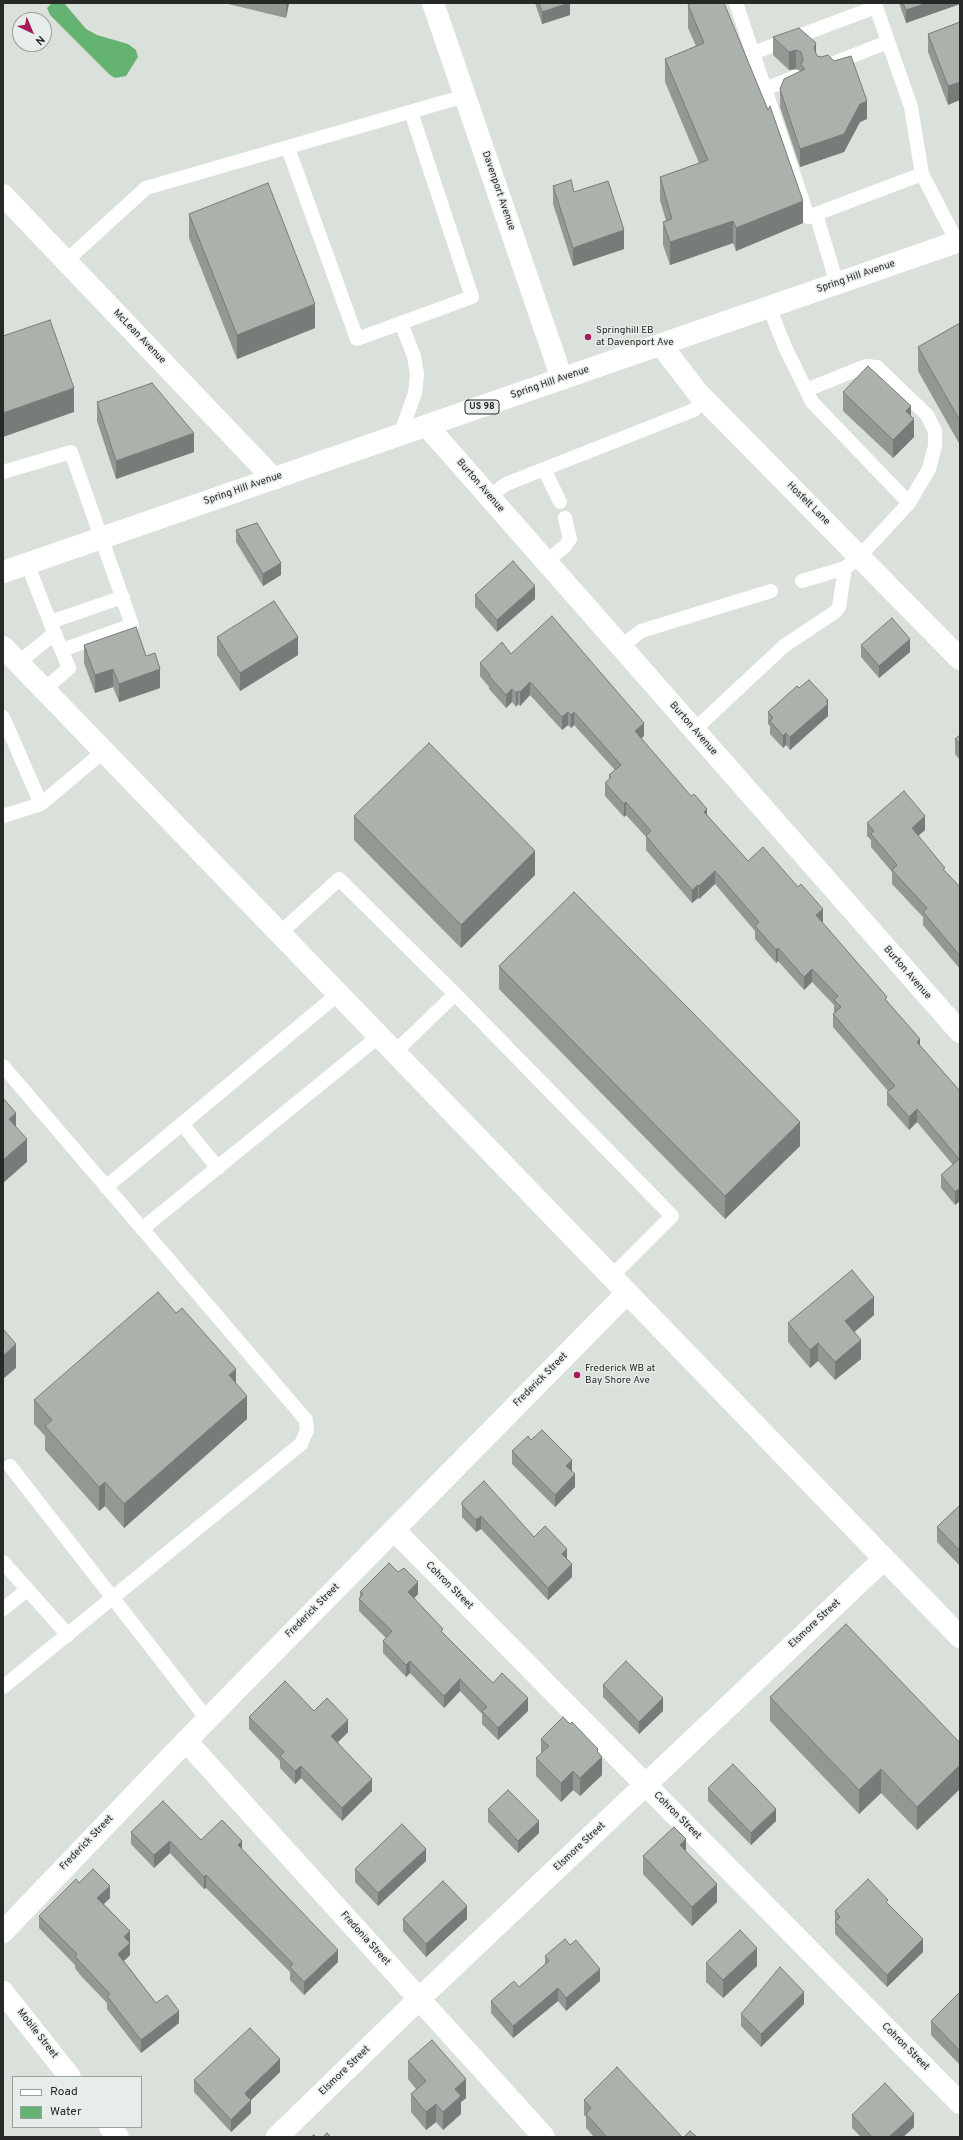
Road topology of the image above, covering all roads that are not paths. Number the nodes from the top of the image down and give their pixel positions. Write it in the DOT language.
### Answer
graph roads {
  1 [pos="434,3"];
  2 [pos="736,3"];
  3 [pos="888,42"];
  4 [pos="753,53"];
  5 [pos="822,67"];
  6 [pos="795,77"];
  7 [pos="766,89"];
  8 [pos="465,96"];
  9 [pos="411,112"];
  10 [pos="288,148"];
  11 [pos="922,174"];
  12 [pos="3,196"];
  13 [pos="816,214"];
  14 [pos="958,242"];
  15 [pos="66,261"];
  16 [pos="837,284"];
  17 [pos="769,307"];
  18 [pos="401,323"];
  19 [pos="661,345"];
  20 [pos="562,379"];
  21 [pos="806,390"];
  22 [pos="704,399"];
  23 [pos="427,426"];
  24 [pos="400,436"];
  25 [pos="544,469"];
  26 [pos="3,472"];
  27 [pos="274,479"];
  28 [pos="489,497"];
  29 [pos="560,502"];
  30 [pos="909,503"];
  31 [pos="565,518"];
  32 [pos="101,538"];
  33 [pos="546,562"];
  34 [pos="852,562"];
  35 [pos="27,563"];
  36 [pos="3,572"];
  37 [pos="802,582"];
  38 [pos="771,591"];
  39 [pos="123,597"];
  40 [pos="53,628"];
  41 [pos="3,647"];
  42 [pos="621,647"];
  43 [pos="62,650"];
  44 [pos="960,659"];
  45 [pos="18,663"];
  46 [pos="44,690"];
  47 [pos="3,716"];
  48 [pos="694,730"];
  49 [pos="104,751"];
  50 [pos="42,804"];
  51 [pos="3,816"];
  52 [pos="279,934"];
  53 [pos="455,994"];
  54 [pos="337,995"];
  55 [pos="960,1032"];
  56 [pos="378,1037"];
  57 [pos="394,1053"];
  58 [pos="3,1066"];
  59 [pos="182,1124"];
  60 [pos="218,1168"];
  61 [pos="106,1187"];
  62 [pos="142,1229"];
  63 [pos="611,1277"];
  64 [pos="626,1294"];
  65 [pos="10,1466"];
  66 [pos="394,1530"];
  67 [pos="884,1559"];
  68 [pos="3,1562"];
  69 [pos="27,1590"];
  70 [pos="113,1599"];
  71 [pos="3,1609"];
  72 [pos="68,1635"];
  73 [pos="960,1637"];
  74 [pos="3,1687"];
  75 [pos="207,1719"];
  76 [pos="186,1741"];
  77 [pos="646,1784"];
  78 [pos="3,1932"];
  79 [pos="3,1992"];
  80 [pos="419,1999"];
  81 [pos="69,2076"];
  82 [pos="960,2103"];
  83 [pos="111,2128"];
  84 [pos="118,2137"];
  85 [pos="277,2137"];
  86 [pos="544,2137"];
  1 -- 8 [label="street, Davenport Avenue"];
  2 -- 4 [label="lane"];
  3 -- 4 [label="lane"];
  3 -- 5 [label="lane"];
  3 -- 11 [label="lane"];
  4 -- 7 [label="lane"];
  6 -- 7 [label="lane"];
  7 -- 13 [label="lane"];
  8 -- 9 [label="lane"];
  8 -- 20 [label="street, Davenport Avenue"];
  9 -- 10 [label="lane"];
  9 -- 18 [label="lane"];
  10 -- 15 [label="lane"];
  10 -- 18 [label="lane"];
  11 -- 13 [label="lane"];
  11 -- 14 [label="lane"];
  12 -- 15 [label="street, McLean Avenue"];
  13 -- 16 [label="lane"];
  14 -- 16 [label="street, Spring Hill Avenue / US 98"];
  15 -- 27 [label="street, McLean Avenue"];
  16 -- 17 [label="street, Spring Hill Avenue / US 98"];
  17 -- 19 [label="street, Spring Hill Avenue / US 98"];
  17 -- 21 [label="lane"];
  18 -- 24 [label="lane"];
  19 -- 20 [label="street, Spring Hill Avenue / US 98"];
  19 -- 22 [label="street, Hosfelt Lane"];
  20 -- 23 [label="street, Spring Hill Avenue / US 98"];
  21 -- 30 [label="lane"];
  21 -- 30 [label="lane"];
  22 -- 25 [label="lane"];
  22 -- 34 [label="street, Hosfelt Lane"];
  23 -- 24 [label="street, Spring Hill Avenue / US 98"];
  23 -- 28 [label="street, Burton Avenue"];
  24 -- 27 [label="street, Spring Hill Avenue / US 98"];
  25 -- 28 [label="lane"];
  25 -- 29 [label="lane"];
  26 -- 32 [label="lane"];
  27 -- 32 [label="street, Spring Hill Avenue / US 98"];
  28 -- 33 [label="street, Burton Avenue"];
  30 -- 34 [label="lane"];
  31 -- 33 [label="lane"];
  32 -- 35 [label="street, Spring Hill Avenue / US 98"];
  32 -- 39 [label="lane"];
  33 -- 42 [label="street, Burton Avenue"];
  34 -- 37 [label="lane"];
  34 -- 44 [label="street, Hosfelt Lane"];
  34 -- 48 [label="lane"];
  35 -- 36 [label="street, Spring Hill Avenue / US 98"];
  35 -- 40 [label="lane"];
  38 -- 42 [label="lane"];
  39 -- 40 [label="lane"];
  39 -- 43 [label="lane"];
  40 -- 43 [label="lane"];
  40 -- 45 [label="lane"];
  41 -- 45 [label="street"];
  42 -- 48 [label="street, Burton Avenue"];
  43 -- 46 [label="lane"];
  45 -- 46 [label="street"];
  46 -- 49 [label="street"];
  47 -- 50 [label="lane"];
  48 -- 55 [label="street, Burton Avenue"];
  49 -- 50 [label="lane"];
  49 -- 52 [label="street"];
  50 -- 51 [label="lane"];
  52 -- 53 [label="lane"];
  52 -- 54 [label="street"];
  53 -- 57 [label="lane"];
  53 -- 63 [label="lane"];
  54 -- 56 [label="street"];
  54 -- 59 [label="lane"];
  56 -- 57 [label="street"];
  56 -- 60 [label="lane"];
  57 -- 63 [label="street"];
  58 -- 61 [label="lane"];
  59 -- 60 [label="lane"];
  59 -- 61 [label="lane"];
  60 -- 62 [label="lane"];
  61 -- 62 [label="lane"];
  62 -- 70 [label="lane"];
  63 -- 64 [label="street"];
  64 -- 66 [label="street, Frederick Street"];
  64 -- 67 [label="street"];
  65 -- 70 [label="lane"];
  66 -- 75 [label="street, Frederick Street"];
  66 -- 77 [label="street, Cohron Street"];
  67 -- 73 [label="street"];
  67 -- 77 [label="street, Elsmore Street"];
  68 -- 69 [label="lane"];
  69 -- 71 [label="lane"];
  69 -- 72 [label="lane"];
  70 -- 72 [label="lane"];
  70 -- 75 [label="lane"];
  72 -- 74 [label="lane"];
  75 -- 76 [label="street, Frederick Street"];
  76 -- 78 [label="street, Frederick Street"];
  76 -- 80 [label="street, Fredonia Street"];
  77 -- 80 [label="street, Elsmore Street"];
  77 -- 82 [label="street, Cohron Street"];
  79 -- 81 [label="street, Mobile Street"];
  80 -- 85 [label="street, Elsmore Street"];
  80 -- 86 [label="street, Fredonia Street"];
  83 -- 84 [label="street"];
}
